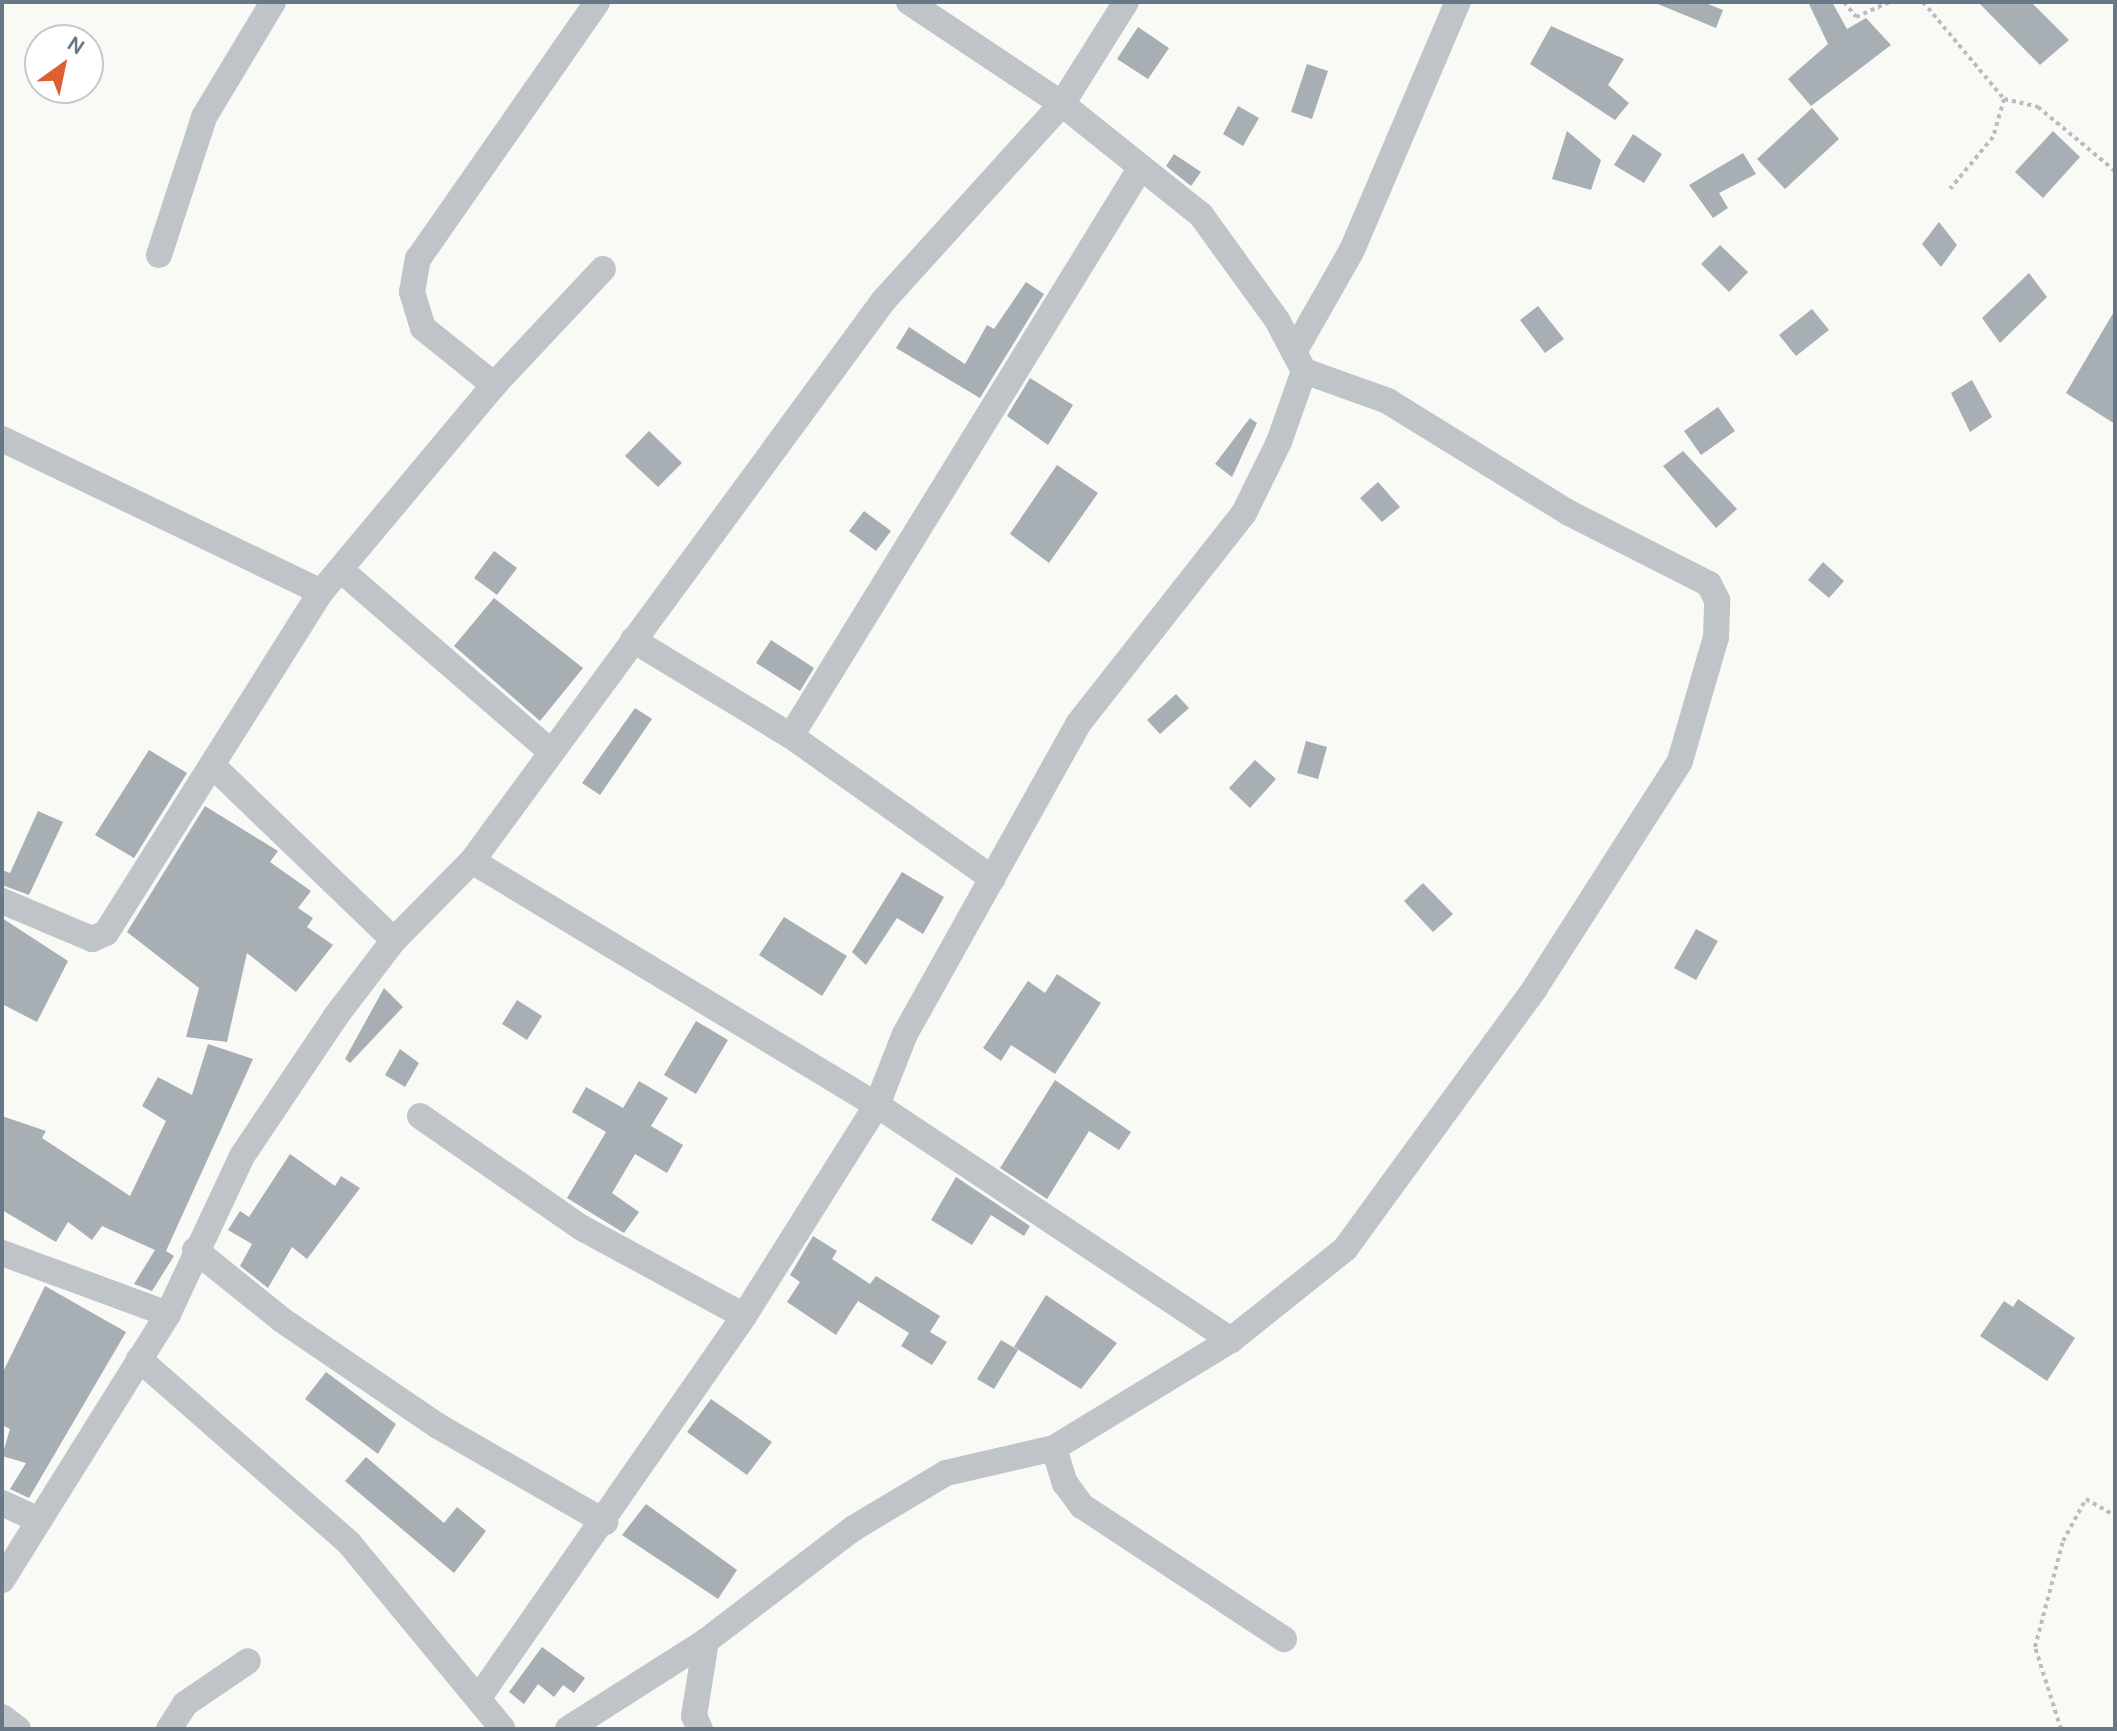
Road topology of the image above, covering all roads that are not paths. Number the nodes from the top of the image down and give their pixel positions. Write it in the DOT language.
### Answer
graph roads {
  1 [pos="273,2"];
  2 [pos="597,2"];
  3 [pos="909,2"];
  4 [pos="1126,2"];
  5 [pos="1458,2"];
  6 [pos="1062,104"];
  7 [pos="1141,167"];
  8 [pos="159,255"];
  9 [pos="603,269"];
  10 [pos="1299,362"];
  11 [pos="494,385"];
  12 [pos="2,439"];
  13 [pos="341,570"];
  14 [pos="321,592"];
  15 [pos="633,640"];
  16 [pos="791,736"];
  17 [pos="550,751"];
  18 [pos="213,766"];
  19 [pos="472,861"];
  20 [pos="993,879"];
  21 [pos="2,901"];
  22 [pos="394,940"];
  23 [pos="877,1105"];
  24 [pos="420,1116"];
  25 [pos="195,1250"];
  26 [pos="2,1253"];
  27 [pos="168,1314"];
  28 [pos="744,1316"];
  29 [pos="1231,1340"];
  30 [pos="139,1359"];
  31 [pos="1054,1448"];
  32 [pos="2,1503"];
  33 [pos="39,1520"];
  34 [pos="605,1522"];
  35 [pos="2,1580"];
  36 [pos="1284,1639"];
  37 [pos="706,1641"];
  38 [pos="248,1661"];
  39 [pos="480,1696"];
  40 [pos="2,1717"];
  41 [pos="18,1729"];
  42 [pos="169,1729"];
  43 [pos="503,1729"];
  44 [pos="568,1729"];
  45 [pos="700,1729"];
  1 -- 8 [label="street"];
  2 -- 11 [label="street"];
  3 -- 6 [label="street"];
  4 -- 6 [label="street"];
  5 -- 10 [label="street"];
  6 -- 7 [label="street"];
  6 -- 15 [label="street"];
  7 -- 10 [label="street"];
  7 -- 16 [label="street"];
  9 -- 11 [label="street"];
  10 -- 20 [label="street"];
  10 -- 29 [label="street"];
  11 -- 13 [label="street"];
  12 -- 14 [label="street"];
  13 -- 14 [label="street"];
  13 -- 17 [label="street"];
  14 -- 18 [label="street"];
  15 -- 16 [label="street"];
  15 -- 17 [label="street"];
  16 -- 20 [label="street"];
  17 -- 19 [label="street"];
  18 -- 21 [label="street"];
  18 -- 22 [label="street"];
  19 -- 22 [label="street"];
  19 -- 23 [label="street"];
  20 -- 23 [label="street"];
  22 -- 25 [label="street"];
  23 -- 28 [label="street"];
  23 -- 29 [label="street"];
  24 -- 28 [label="street"];
  25 -- 27 [label="street"];
  25 -- 34 [label="street"];
  26 -- 27 [label="street"];
  27 -- 30 [label="street"];
  28 -- 34 [label="street"];
  29 -- 31 [label="street"];
  30 -- 33 [label="street"];
  30 -- 39 [label="street"];
  31 -- 36 [label="street"];
  31 -- 37 [label="street"];
  32 -- 33 [label="street"];
  33 -- 35 [label="street"];
  34 -- 39 [label="street"];
  37 -- 44 [label="street"];
  37 -- 45 [label="street"];
  38 -- 42 [label="street"];
  39 -- 43 [label="street"];
  40 -- 41 [label="street"];
}
